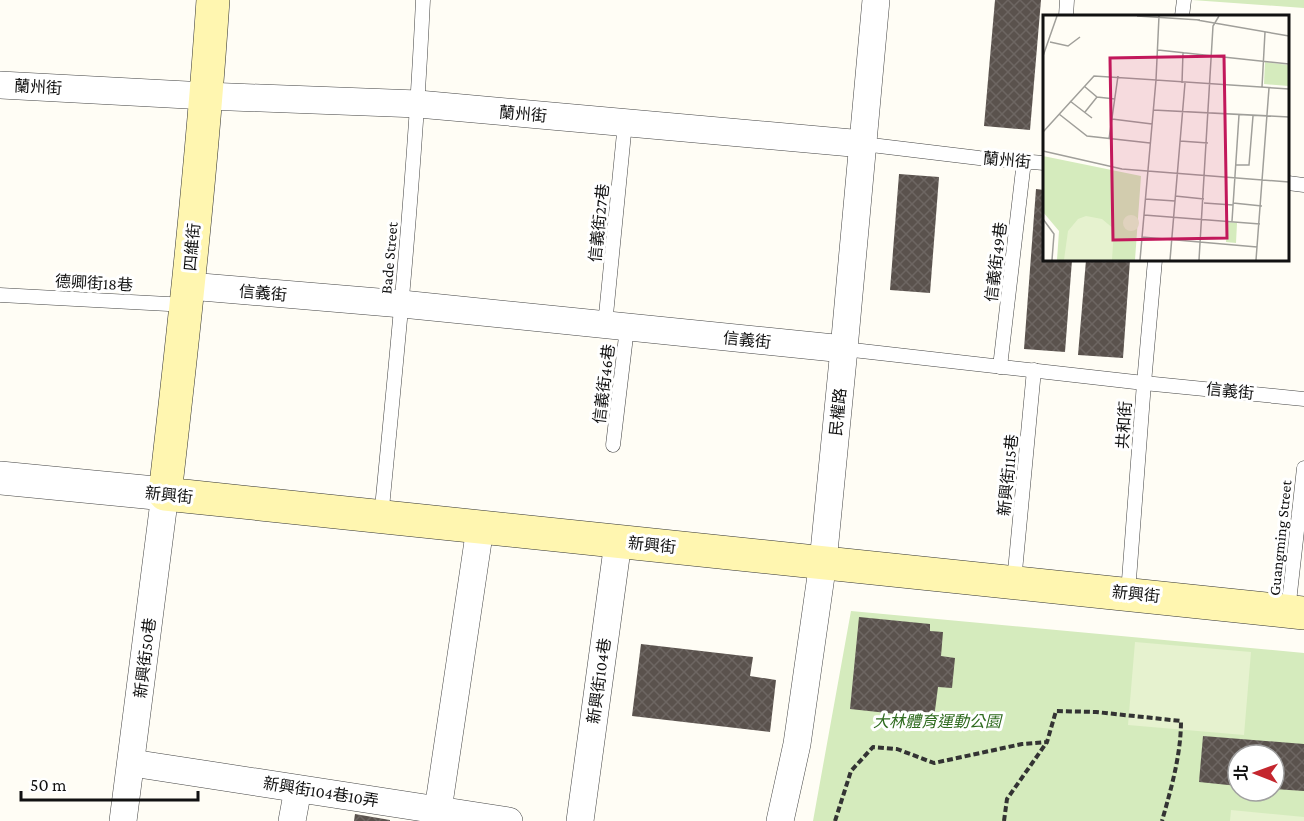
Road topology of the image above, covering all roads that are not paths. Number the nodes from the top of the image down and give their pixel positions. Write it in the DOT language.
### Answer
graph roads {
  1 [pos="213,0"];
  2 [pos="423,0"];
  3 [pos="876,0"];
  4 [pos="1067,0"];
  5 [pos="1184,0"];
  6 [pos="1066,15"];
  7 [pos="1182,15"];
  8 [pos="0,85"];
  9 [pos="206,96"];
  10 [pos="418,104"];
  11 [pos="625,123"];
  12 [pos="863,144"];
  13 [pos="1024,161"];
  14 [pos="1043,163"];
  15 [pos="1289,183"];
  16 [pos="1304,185"];
  17 [pos="1155,261"];
  18 [pos="0,295"];
  19 [pos="188,296"];
  20 [pos="402,304"];
  21 [pos="616,327"];
  22 [pos="844,350"];
  23 [pos="1000,367"];
  24 [pos="1034,370"];
  25 [pos="1144,383"];
  26 [pos="1304,399"];
  27 [pos="613,445"];
  28 [pos="1304,468"];
  29 [pos="0,478"];
  30 [pos="165,494"];
  31 [pos="381,518"];
  32 [pos="480,528"];
  33 [pos="618,542"];
  34 [pos="823,562"];
  35 [pos="1014,582"];
  36 [pos="1128,593"];
  37 [pos="1296,612"];
  38 [pos="132,764"];
  39 [pos="298,789"];
  40 [pos="438,810"];
  41 [pos="123,821"];
  42 [pos="292,821"];
  43 [pos="509,821"];
  44 [pos="580,821"];
  45 [pos="780,821"];
  1 -- 9 [label="main road, 四維街"];
  2 -- 10 [label="lane, Bade Street"];
  3 -- 12 [label="street, 民權路"];
  4 -- 6 [label="lane"];
  5 -- 7 [label="lane"];
  8 -- 9 [label="street, 蘭州街"];
  9 -- 10 [label="street, 蘭州街"];
  9 -- 19 [label="main road, 四維街"];
  10 -- 11 [label="street, 蘭州街"];
  10 -- 20 [label="lane, Bade Street"];
  11 -- 12 [label="street, 蘭州街"];
  11 -- 21 [label="lane, 信義街27巷"];
  12 -- 13 [label="lane, 蘭州街"];
  12 -- 22 [label="street, 民權路"];
  13 -- 14 [label="lane, 蘭州街"];
  13 -- 23 [label="lane, 信義街49巷"];
  15 -- 16 [label="lane"];
  17 -- 25 [label="lane, 共和街"];
  18 -- 19 [label="lane, 德卿街18巷"];
  19 -- 20 [label="street, 信義街"];
  19 -- 30 [label="main road, 四維街"];
  20 -- 21 [label="street, 信義街"];
  20 -- 31 [label="lane, Bade Street"];
  21 -- 22 [label="street, 信義街"];
  21 -- 27 [label="lane, 信義街46巷"];
  22 -- 23 [label="lane, 信義街"];
  22 -- 34 [label="street, 民權路"];
  23 -- 24 [label="lane, 信義街"];
  24 -- 25 [label="lane, 信義街"];
  24 -- 35 [label="lane, 新興街115巷"];
  25 -- 26 [label="lane, 信義街"];
  25 -- 36 [label="lane, 共和街"];
  28 -- 37 [label="lane, Guangming Street"];
  29 -- 30 [label="street, 新興街"];
  30 -- 31 [label="main road, 新興街"];
  30 -- 38 [label="street, 新興街50巷"];
  31 -- 32 [label="main road, 新興街"];
  32 -- 33 [label="main road, 新興街"];
  32 -- 40 [label="street"];
  33 -- 34 [label="main road, 新興街"];
  33 -- 44 [label="street, 新興街104巷"];
  34 -- 35 [label="main road, 新興街"];
  34 -- 45 [label="street, 民權路"];
  35 -- 36 [label="main road, 新興街"];
  36 -- 37 [label="main road, 新興街"];
  38 -- 39 [label="street, 新興街104巷10弄"];
  38 -- 41 [label="street, 新興街50巷"];
  39 -- 40 [label="street, 新興街104巷10弄"];
  39 -- 42 [label="street"];
  40 -- 43 [label="street, 新興街104巷10弄"];
}
